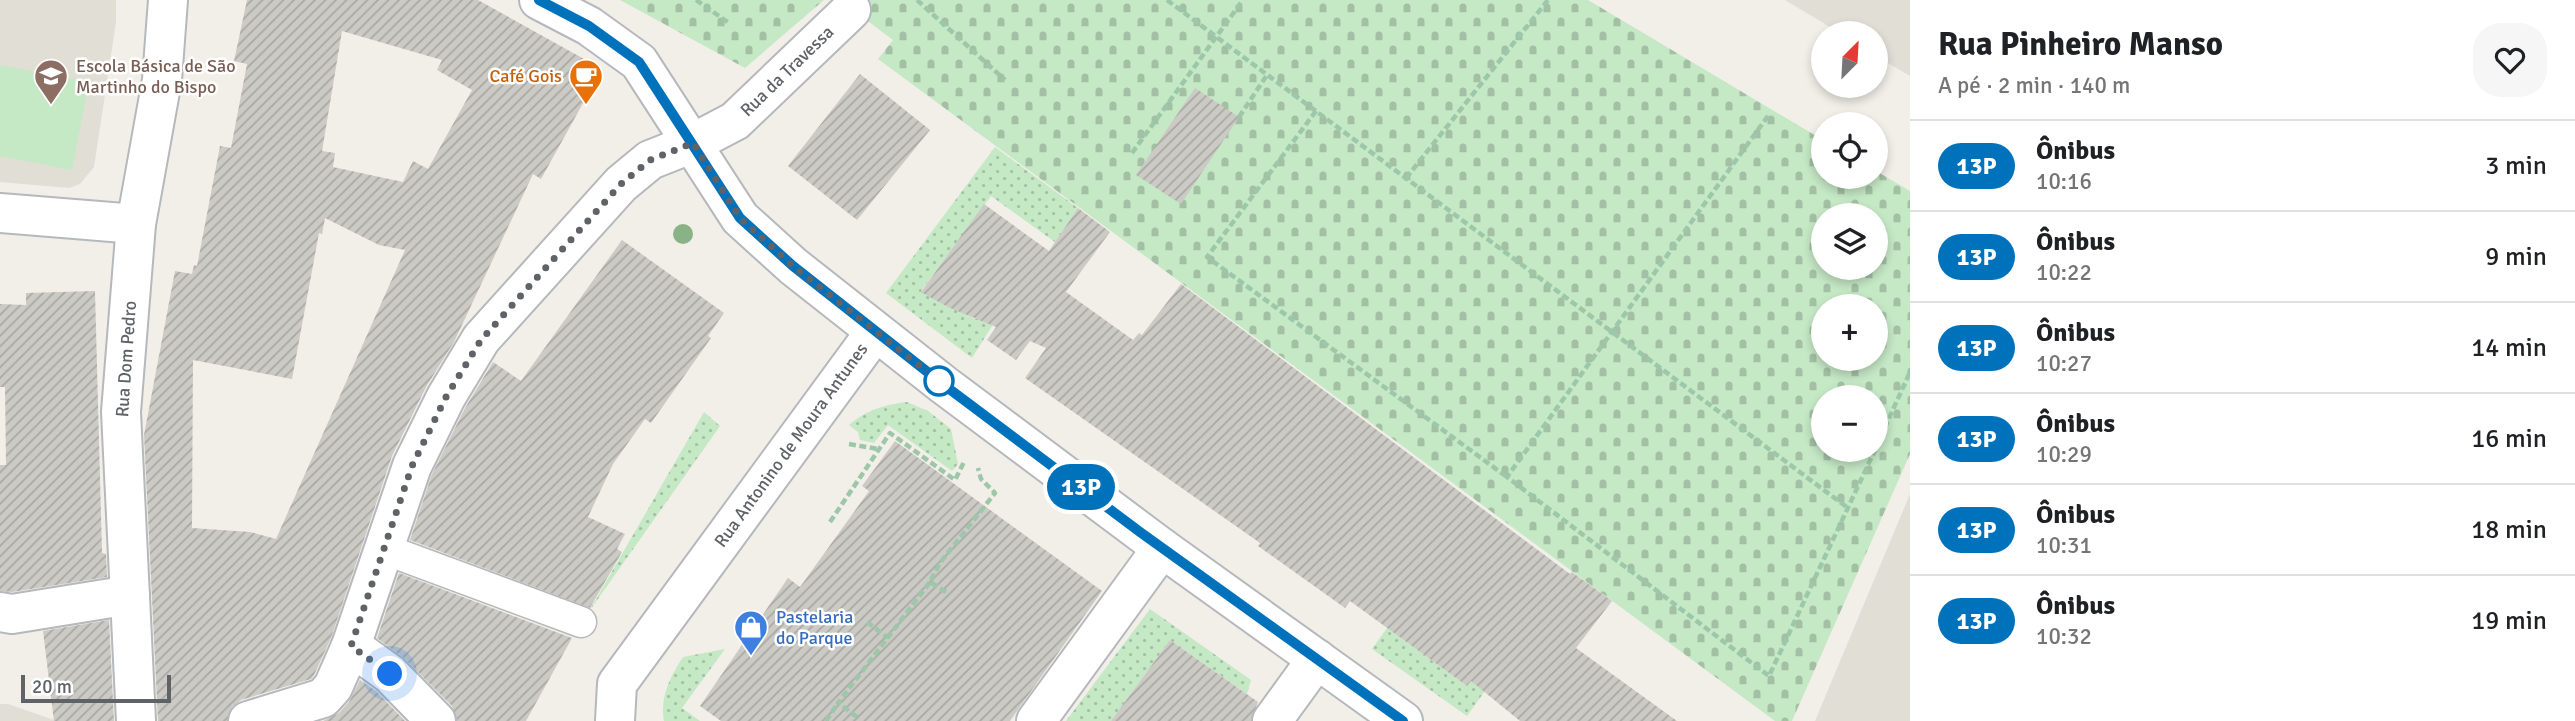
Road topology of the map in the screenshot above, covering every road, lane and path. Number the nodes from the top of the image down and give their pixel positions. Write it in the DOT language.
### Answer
graph roads {
  1 [pos="168,0"];
  2 [pos="539,0"];
  3 [pos="696,0"];
  4 [pos="917,0"];
  5 [pos="1167,0"];
  6 [pos="1243,0"];
  7 [pos="1548,0"];
  8 [pos="851,10"];
  9 [pos="729,23"];
  10 [pos="1217,37"];
  11 [pos="1267,75"];
  12 [pos="1004,80"];
  13 [pos="1316,111"];
  14 [pos="1768,116"];
  15 [pos="1239,117"];
  16 [pos="693,143"];
  17 [pos="1132,153"];
  18 [pos="1406,178"];
  19 [pos="0,213"];
  20 [pos="136,224"];
  21 [pos="1612,331"];
  22 [pos="875,332"];
  23 [pos="1910,372"];
  24 [pos="1888,420"];
  25 [pos="845,443"];
  26 [pos="878,449"];
  27 [pos="976,457"];
  28 [pos="1869,462"];
  29 [pos="959,474"];
  30 [pos="1507,477"];
  31 [pos="1848,508"];
  32 [pos="830,522"];
  33 [pos="1162,548"];
  34 [pos="384,549"];
  35 [pos="930,582"];
  36 [pos="946,592"];
  37 [pos="130,595"];
  38 [pos="0,612"];
  39 [pos="581,622"];
  40 [pos="867,622"];
  41 [pos="888,638"];
  42 [pos="351,646"];
  43 [pos="1317,659"];
  44 [pos="838,703"];
  45 [pos="857,717"];
  46 [pos="136,721"];
  47 [pos="248,721"];
  48 [pos="436,721"];
  49 [pos="615,721"];
  50 [pos="826,721"];
  51 [pos="1035,721"];
  52 [pos="1272,721"];
  53 [pos="1403,721"];
  1 -- 20 [label="street, Rua Dom Pedro"];
  2 -- 16 [label="street"];
  3 -- 9 [label="path"];
  4 -- 12 [label="path"];
  5 -- 10 [label="path"];
  6 -- 10 [label="path"];
  7 -- 18 [label="path"];
  8 -- 16 [label="street, Rua da Travessa"];
  10 -- 11 [label="path"];
  10 -- 17 [label="path"];
  11 -- 13 [label="path"];
  11 -- 15 [label="path"];
  13 -- 18 [label="path"];
  13 -- 30 [label="path"];
  14 -- 21 [label="path"];
  16 -- 22 [label="street"];
  16 -- 34 [label="street, Rua da Travessa"];
  18 -- 21 [label="path"];
  19 -- 20 [label="street"];
  20 -- 37 [label="street, Rua Dom Pedro"];
  21 -- 30 [label="path"];
  21 -- 31 [label="path"];
  22 -- 33 [label="street, Rua Antonino de Moura Antunes"];
  22 -- 49 [label="street, Rua Antonino de Moura Antunes"];
  23 -- 24 [label="path"];
  25 -- 26 [label="path"];
  26 -- 29 [label="path"];
  26 -- 32 [label="path"];
  27 -- 35 [label="path"];
  28 -- 31 [label="path"];
  30 -- 31 [label="path"];
  33 -- 43 [label="street, Rua Antonino de Moura Antunes"];
  33 -- 51 [label="street"];
  34 -- 39 [label="lane"];
  34 -- 42 [label="street, Rua da Travessa"];
  35 -- 36 [label="path"];
  35 -- 41 [label="path"];
  37 -- 38 [label="street"];
  37 -- 46 [label="street, Rua Dom Pedro"];
  40 -- 41 [label="path"];
  41 -- 44 [label="path"];
  42 -- 47 [label="street, Rua da Travessa"];
  42 -- 48 [label="street"];
  43 -- 52 [label="street"];
  43 -- 53 [label="street, Rua Antonino de Moura Antunes"];
  44 -- 45 [label="path"];
  44 -- 50 [label="path"];
}
